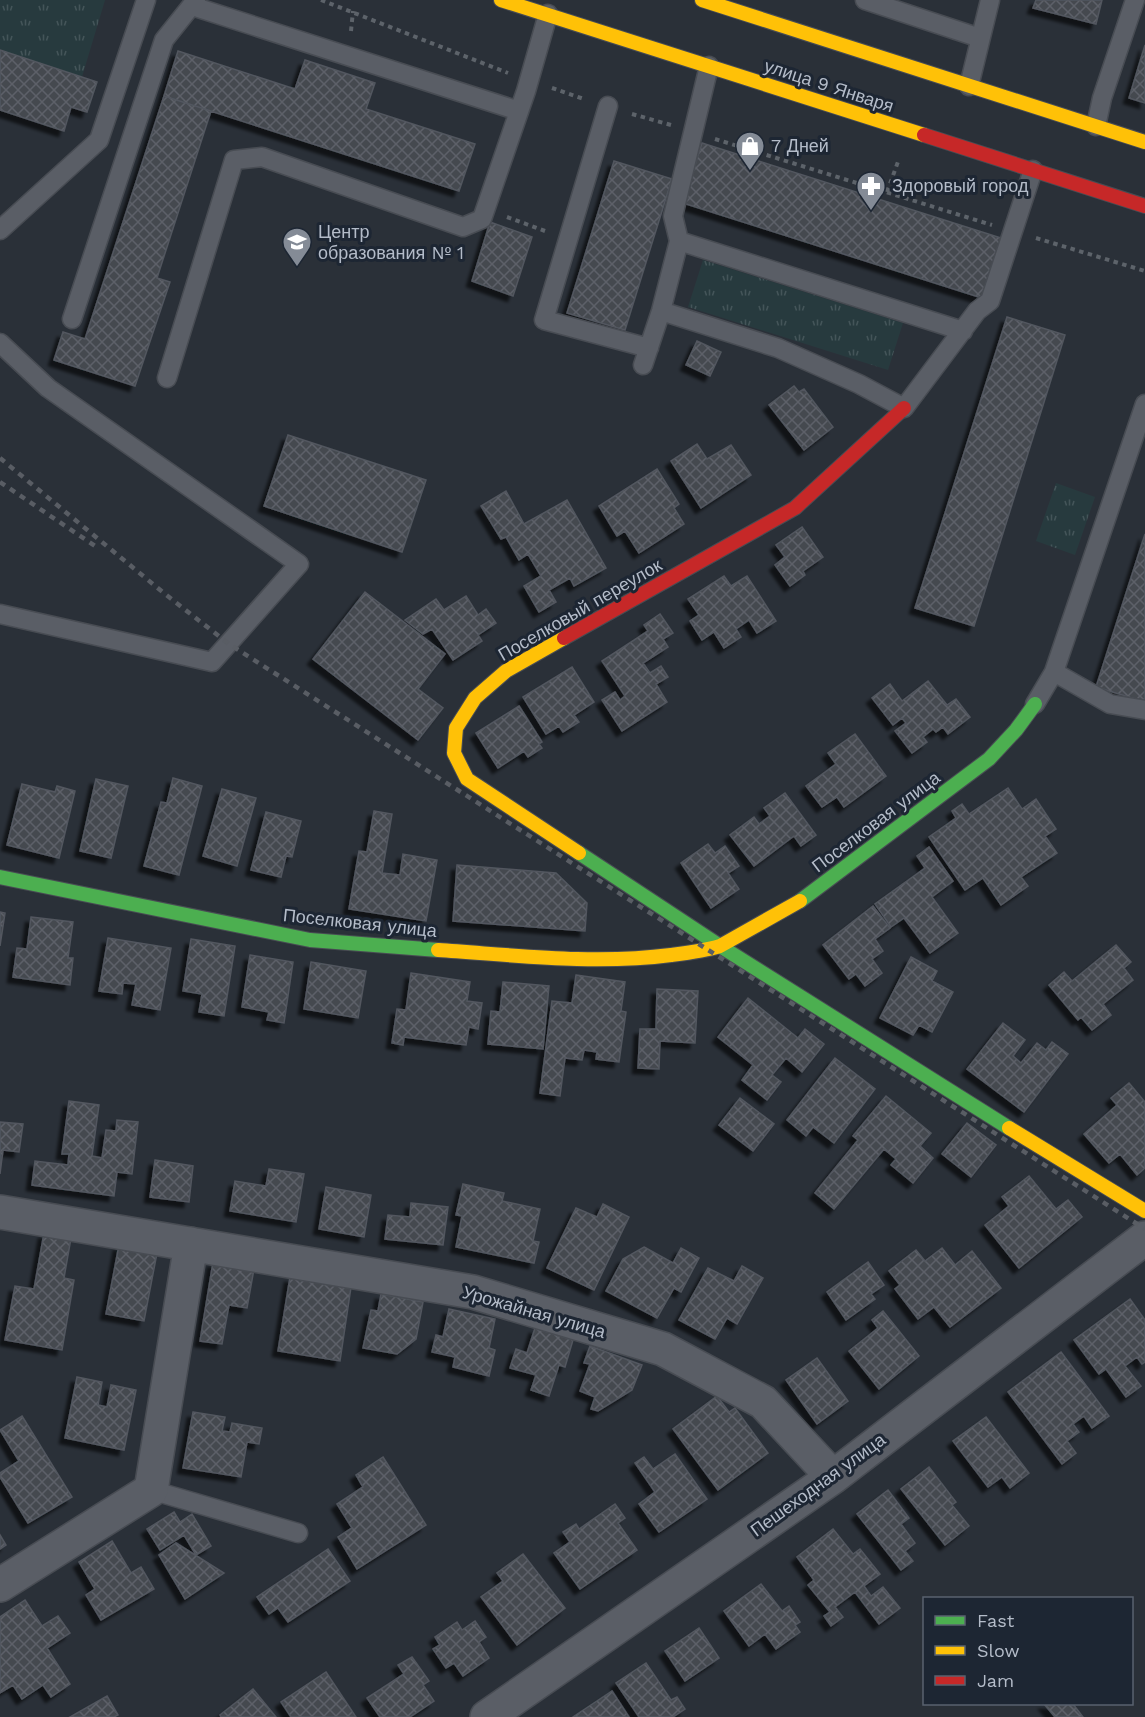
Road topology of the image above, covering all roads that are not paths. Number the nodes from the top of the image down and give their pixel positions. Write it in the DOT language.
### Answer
graph roads {
  1 [pos="146,0"];
  2 [pos="501,0"];
  3 [pos="702,0"];
  4 [pos="865,0"];
  5 [pos="990,0"];
  6 [pos="1135,0"];
  7 [pos="194,3"];
  8 [pos="541,8"];
  9 [pos="980,38"];
  10 [pos="709,66"];
  11 [pos="969,86"];
  12 [pos="608,106"];
  13 [pos="519,111"];
  14 [pos="1096,126"];
  15 [pos="1145,141"];
  16 [pos="1032,170"];
  17 [pos="1145,206"];
  18 [pos="0,230"];
  19 [pos="679,241"];
  20 [pos="661,311"];
  21 [pos="72,319"];
  22 [pos="963,331"];
  23 [pos="0,343"];
  24 [pos="167,378"];
  25 [pos="1145,404"];
  26 [pos="904,408"];
  27 [pos="0,614"];
  28 [pos="1054,672"];
  29 [pos="1035,704"];
  30 [pos="1145,710"];
  31 [pos="0,878"];
  32 [pos="720,946"];
  33 [pos="0,1212"];
  34 [pos="1144,1234"];
  35 [pos="190,1244"];
  36 [pos="832,1477"];
  37 [pos="151,1490"];
  38 [pos="298,1533"];
  39 [pos="0,1585"];
  40 [pos="487,1717"];
  1 -- 18 [label="lane"];
  2 -- 8 [label="street, улица 9 Января"];
  3 -- 11 [label="street"];
  4 -- 9 [label="lane"];
  5 -- 9 [label="lane"];
  6 -- 14 [label="lane"];
  7 -- 13 [label="lane"];
  7 -- 21 [label="lane"];
  8 -- 10 [label="street, улица 9 Января"];
  8 -- 13 [label="lane"];
  9 -- 11 [label="lane"];
  10 -- 16 [label="street, улица 9 Января"];
  10 -- 19 [label="lane"];
  11 -- 14 [label="street"];
  12 -- 20 [label="lane"];
  13 -- 24 [label="lane"];
  14 -- 15 [label="street"];
  16 -- 17 [label="street, улица 9 Января"];
  16 -- 22 [label="lane"];
  19 -- 20 [label="lane"];
  19 -- 22 [label="lane"];
  20 -- 26 [label="lane"];
  22 -- 26 [label="lane"];
  23 -- 27 [label="lane"];
  25 -- 28 [label="lane"];
  26 -- 32 [label="street, Поселковый переулок"];
  28 -- 29 [label="lane"];
  28 -- 30 [label="lane"];
  29 -- 32 [label="street, Поселковая улица"];
  31 -- 32 [label="street, Поселковая улица"];
  32 -- 34 [label="street, Пешеходная улица"];
  33 -- 35 [label="street, Урожайная улица"];
  34 -- 36 [label="street, Пешеходная улица"];
  35 -- 36 [label="street, Урожайная улица"];
  35 -- 37 [label="street"];
  36 -- 40 [label="street, Пешеходная улица"];
  37 -- 38 [label="lane"];
  37 -- 39 [label="street"];
}
